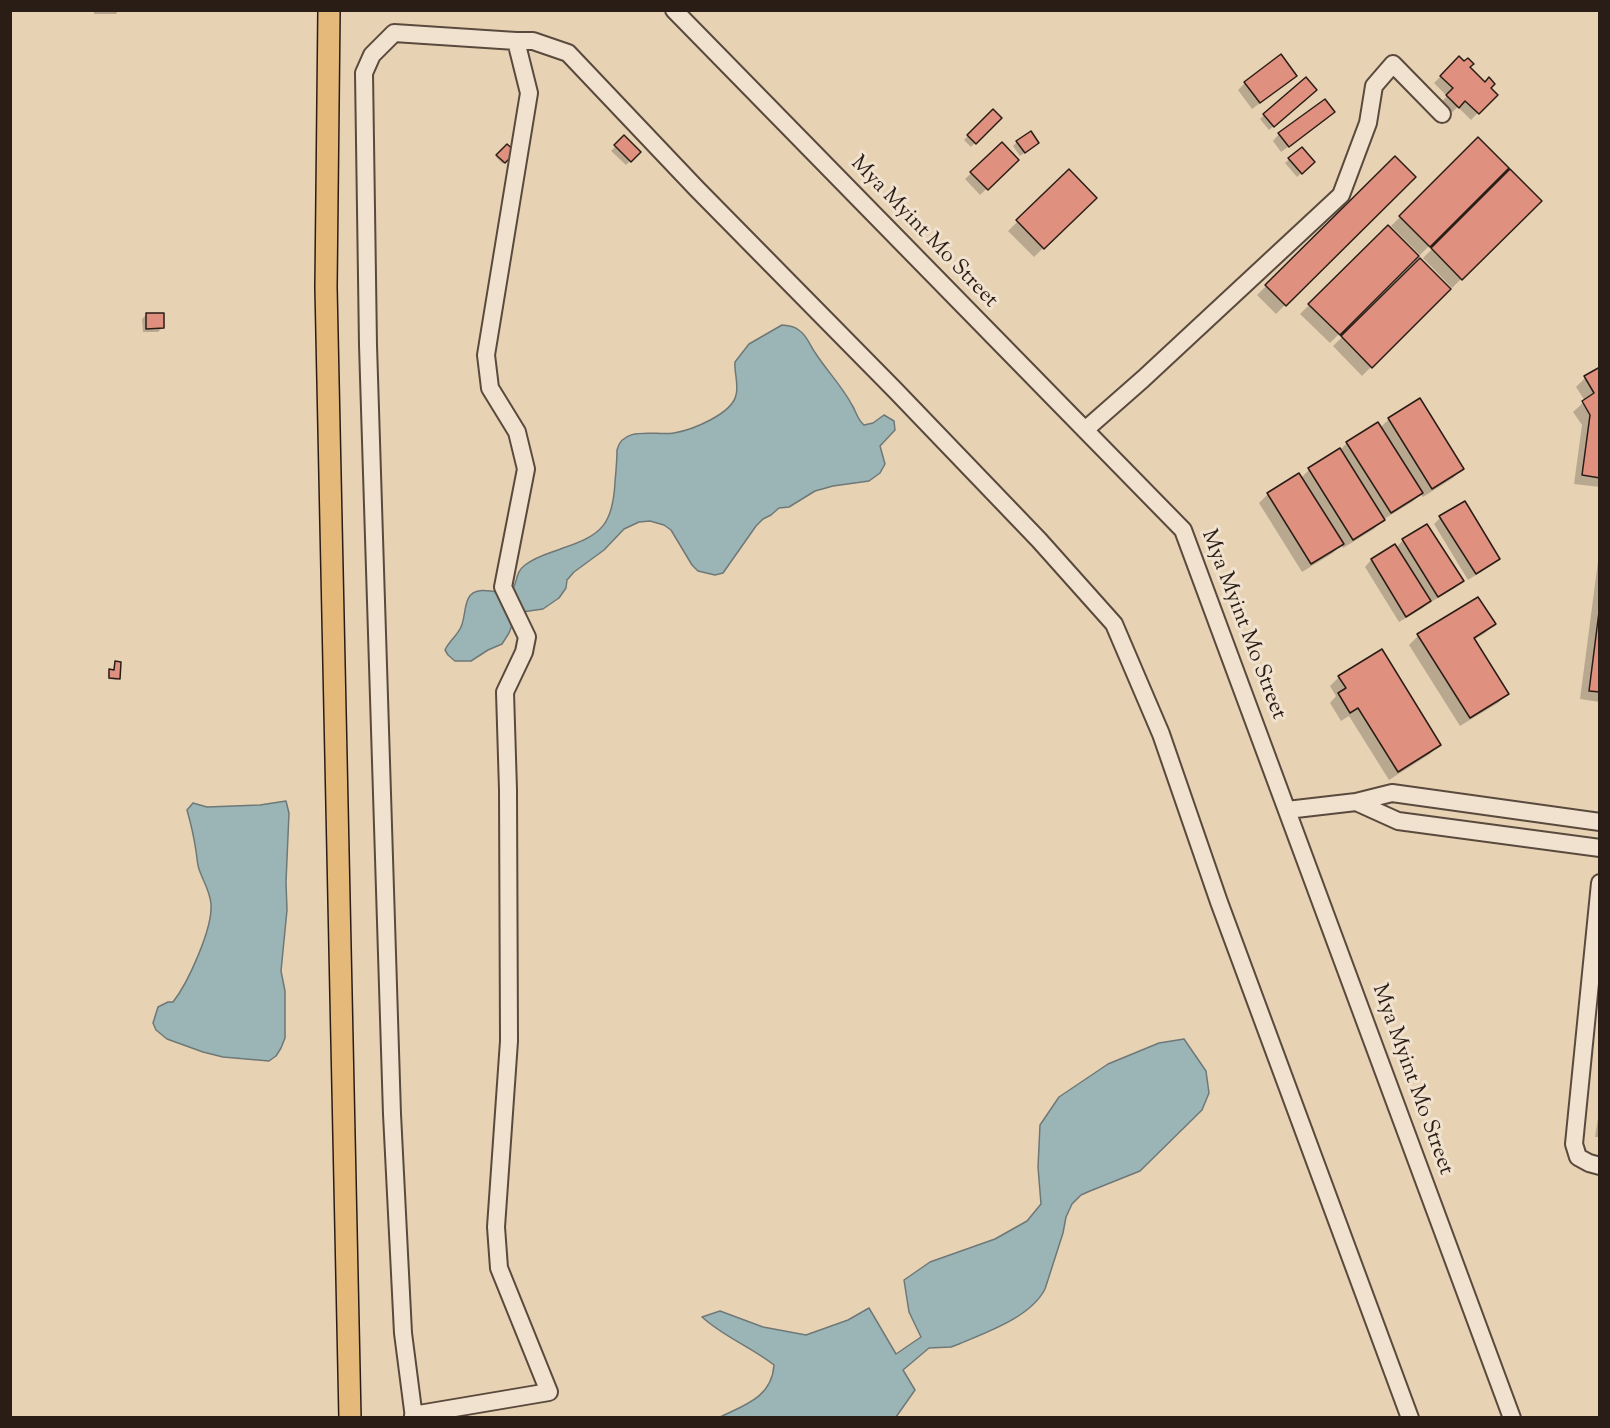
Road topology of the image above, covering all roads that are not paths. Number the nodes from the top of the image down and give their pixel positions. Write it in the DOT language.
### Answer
graph roads {
  1 [pos="329,10"];
  2 [pos="674,10"];
  3 [pos="516,41"];
  4 [pos="1442,114"];
  5 [pos="1085,430"];
  6 [pos="1356,802"];
  7 [pos="1287,810"];
  8 [pos="1599,822"];
  9 [pos="1599,848"];
  10 [pos="1599,883"];
  11 [pos="1599,1166"];
  12 [pos="414,1416"];
  13 [pos="350,1418"];
  14 [pos="1410,1418"];
  15 [pos="1512,1418"];
  1 -- 13 [label="main road"];
  2 -- 5 [label="street, Mya Myint Mo Street"];
  3 -- 12 [label="street"];
  3 -- 12 [label="street"];
  3 -- 14 [label="street"];
  4 -- 5 [label="street"];
  5 -- 7 [label="street, Mya Myint Mo Street"];
  6 -- 7 [label="street"];
  6 -- 8 [label="street"];
  6 -- 9 [label="street"];
  7 -- 15 [label="street, Mya Myint Mo Street"];
  10 -- 11 [label="street"];
}
